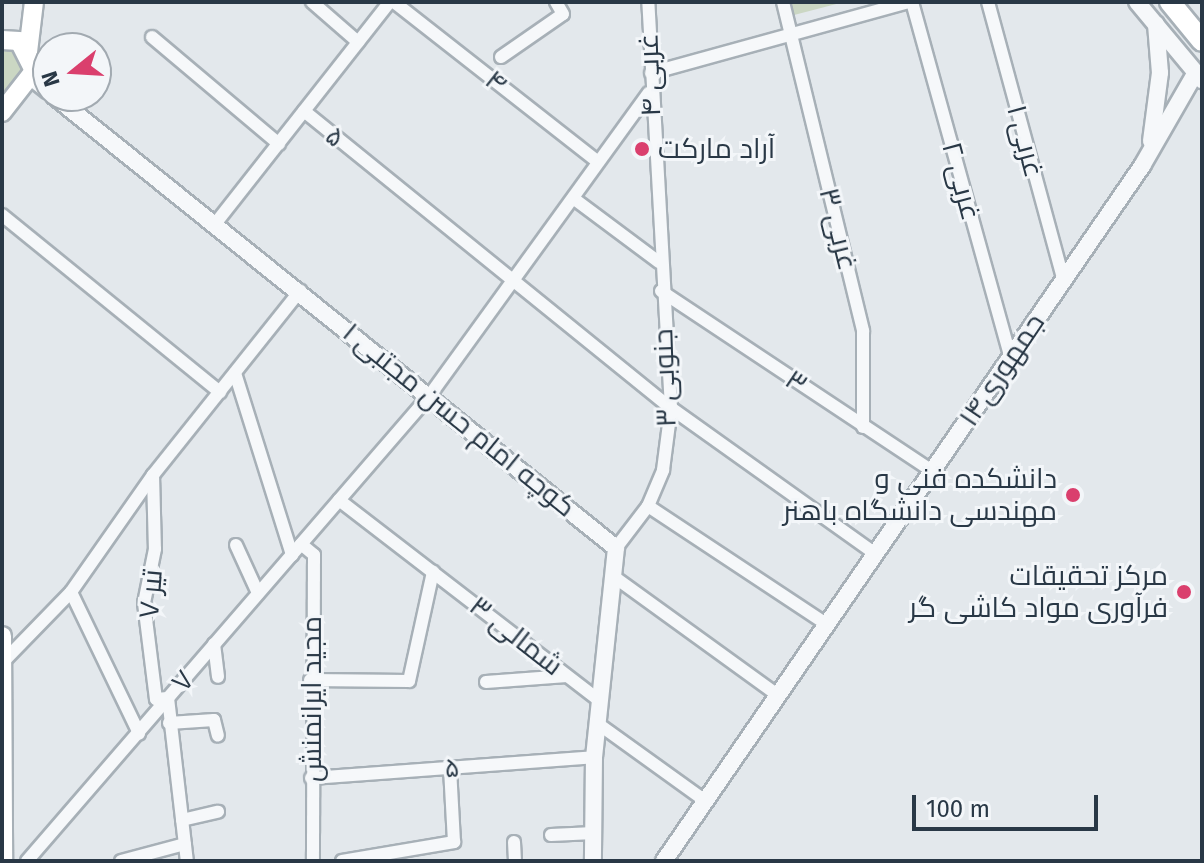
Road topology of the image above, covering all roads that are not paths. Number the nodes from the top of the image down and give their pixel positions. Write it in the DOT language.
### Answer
graph roads {
  1 [pos="34,2"];
  2 [pos="312,2"];
  3 [pos="392,2"];
  4 [pos="556,2"];
  5 [pos="648,2"];
  6 [pos="783,2"];
  7 [pos="910,2"];
  8 [pos="988,2"];
  9 [pos="1137,2"];
  10 [pos="1170,2"];
  11 [pos="1156,24"];
  12 [pos="790,34"];
  13 [pos="152,37"];
  14 [pos="2,40"];
  15 [pos="1202,41"];
  16 [pos="358,42"];
  17 [pos="28,52"];
  18 [pos="501,57"];
  19 [pos="651,73"];
  20 [pos="1199,76"];
  21 [pos="31,77"];
  22 [pos="649,93"];
  23 [pos="304,111"];
  24 [pos="2,112"];
  25 [pos="74,112"];
  26 [pos="279,144"];
  27 [pos="598,162"];
  28 [pos="1142,166"];
  29 [pos="573,198"];
  30 [pos="2,215"];
  31 [pos="215,224"];
  32 [pos="659,262"];
  33 [pos="1063,279"];
  34 [pos="514,285"];
  35 [pos="300,291"];
  36 [pos="661,291"];
  37 [pos="1011,360"];
  38 [pos="235,373"];
  39 [pos="220,392"];
  40 [pos="430,395"];
  41 [pos="671,408"];
  42 [pos="863,427"];
  43 [pos="932,471"];
  44 [pos="153,475"];
  45 [pos="339,500"];
  46 [pos="648,506"];
  47 [pos="301,544"];
  48 [pos="236,545"];
  49 [pos="616,548"];
  50 [pos="876,554"];
  51 [pos="292,555"];
  52 [pos="433,572"];
  53 [pos="613,576"];
  54 [pos="71,592"];
  55 [pos="258,593"];
  56 [pos="828,625"];
  57 [pos="2,636"];
  58 [pos="214,644"];
  59 [pos="2,663"];
  60 [pos="567,676"];
  61 [pos="218,677"];
  62 [pos="310,680"];
  63 [pos="486,682"];
  64 [pos="779,696"];
  65 [pos="168,698"];
  66 [pos="600,701"];
  67 [pos="169,723"];
  68 [pos="597,723"];
  69 [pos="139,733"];
  70 [pos="218,736"];
  71 [pos="594,757"];
  72 [pos="450,768"];
  73 [pos="311,778"];
  74 [pos="707,802"];
  75 [pos="218,812"];
  76 [pos="182,820"];
  77 [pos="594,833"];
  78 [pos="551,835"];
  79 [pos="514,842"];
  80 [pos="185,844"];
  81 [pos="3,861"];
  82 [pos="27,861"];
  83 [pos="121,861"];
  84 [pos="187,861"];
  85 [pos="313,861"];
  86 [pos="347,861"];
  87 [pos="515,861"];
  88 [pos="593,861"];
  89 [pos="664,861"];
  1 -- 17 [label="main road"];
  2 -- 16 [label="street"];
  3 -- 16 [label="street"];
  3 -- 27 [label="street, ۴"];
  4 -- 18 [label="street"];
  5 -- 19 [label="street, ۴ غربی"];
  6 -- 12 [label="street, ۳ غربی"];
  7 -- 12 [label="street"];
  7 -- 37 [label="street, ۲ غربی"];
  8 -- 33 [label="street, ۱ غربی"];
  9 -- 11 [label="street"];
  10 -- 15 [label="main road"];
  11 -- 20 [label="street"];
  11 -- 28 [label="street"];
  12 -- 19 [label="street"];
  12 -- 42 [label="street, ۳ غربی"];
  13 -- 26 [label="street"];
  14 -- 17 [label="main road"];
  16 -- 23 [label="street"];
  17 -- 21 [label="main road"];
  19 -- 22 [label="street, ۴ غربی"];
  20 -- 28 [label="street, جمهوری۱۴"];
  21 -- 24 [label="main road"];
  22 -- 27 [label="street, ۷"];
  22 -- 32 [label="street, ۴ غربی"];
  23 -- 26 [label="street"];
  23 -- 34 [label="street, ۵"];
  25 -- 31 [label="street, کوچه امام حسن مجتبی ۱"];
  26 -- 31 [label="street"];
  27 -- 29 [label="street, ۷"];
  28 -- 33 [label="street, جمهوری۱۴"];
  29 -- 32 [label="street"];
  29 -- 34 [label="street, ۷"];
  30 -- 39 [label="street"];
  31 -- 35 [label="street, کوچه امام حسن مجتبی ۱"];
  32 -- 36 [label="street, ۴ غربی"];
  33 -- 37 [label="street, جمهوری۱۴"];
  34 -- 40 [label="street, ۷"];
  34 -- 41 [label="street, ۵"];
  35 -- 38 [label="street"];
  35 -- 40 [label="street, کوچه امام حسن مجتبی ۱"];
  36 -- 41 [label="street, ۳ جنوبی"];
  36 -- 42 [label="street, ۳"];
  37 -- 43 [label="street, جمهوری۱۴"];
  38 -- 39 [label="street"];
  38 -- 51 [label="street"];
  39 -- 44 [label="street"];
  40 -- 45 [label="street, ۷"];
  40 -- 49 [label="street, کوچه امام حسن مجتبی ۱"];
  41 -- 46 [label="street, ۳ جنوبی"];
  41 -- 50 [label="street"];
  42 -- 43 [label="street, ۳"];
  43 -- 50 [label="street, جمهوری۱۴"];
  44 -- 54 [label="street"];
  44 -- 65 [label="street, ۷ تیر"];
  45 -- 47 [label="street, ۷"];
  45 -- 52 [label="street, ۳ شمالی"];
  46 -- 49 [label="street, ۳ جنوبی"];
  46 -- 56 [label="street"];
  47 -- 51 [label="street, ۷"];
  47 -- 62 [label="street, مجید ایرانمنش"];
  48 -- 55 [label="street"];
  49 -- 53 [label="street"];
  50 -- 56 [label="street, جمهوری۱۴"];
  51 -- 55 [label="street, ۷"];
  52 -- 60 [label="street, ۳ شمالی"];
  52 -- 62 [label="street"];
  53 -- 64 [label="street"];
  53 -- 66 [label="street"];
  54 -- 59 [label="street"];
  54 -- 69 [label="street"];
  55 -- 58 [label="street, ۷"];
  56 -- 64 [label="street, جمهوری۱۴"];
  57 -- 59 [label="main road"];
  58 -- 61 [label="street"];
  58 -- 65 [label="street, ۷"];
  59 -- 81 [label="main road"];
  60 -- 63 [label="street"];
  60 -- 66 [label="street, ۳ شمالی"];
  62 -- 73 [label="street, مجید ایرانمنش"];
  64 -- 74 [label="street, جمهوری۱۴"];
  65 -- 67 [label="street"];
  65 -- 69 [label="street, ۷"];
  66 -- 68 [label="street"];
  67 -- 70 [label="street"];
  67 -- 76 [label="street"];
  68 -- 71 [label="street"];
  68 -- 74 [label="street"];
  69 -- 82 [label="street, ۷"];
  71 -- 72 [label="street, ۵"];
  71 -- 77 [label="street"];
  72 -- 73 [label="street, ۵"];
  72 -- 86 [label="street"];
  73 -- 85 [label="street, مجید ایرانمنش"];
  74 -- 89 [label="street, جمهوری۱۴"];
  75 -- 76 [label="street"];
  76 -- 80 [label="street"];
  77 -- 78 [label="street"];
  77 -- 88 [label="street"];
  79 -- 87 [label="street"];
  80 -- 83 [label="street"];
  80 -- 84 [label="street"];
}
